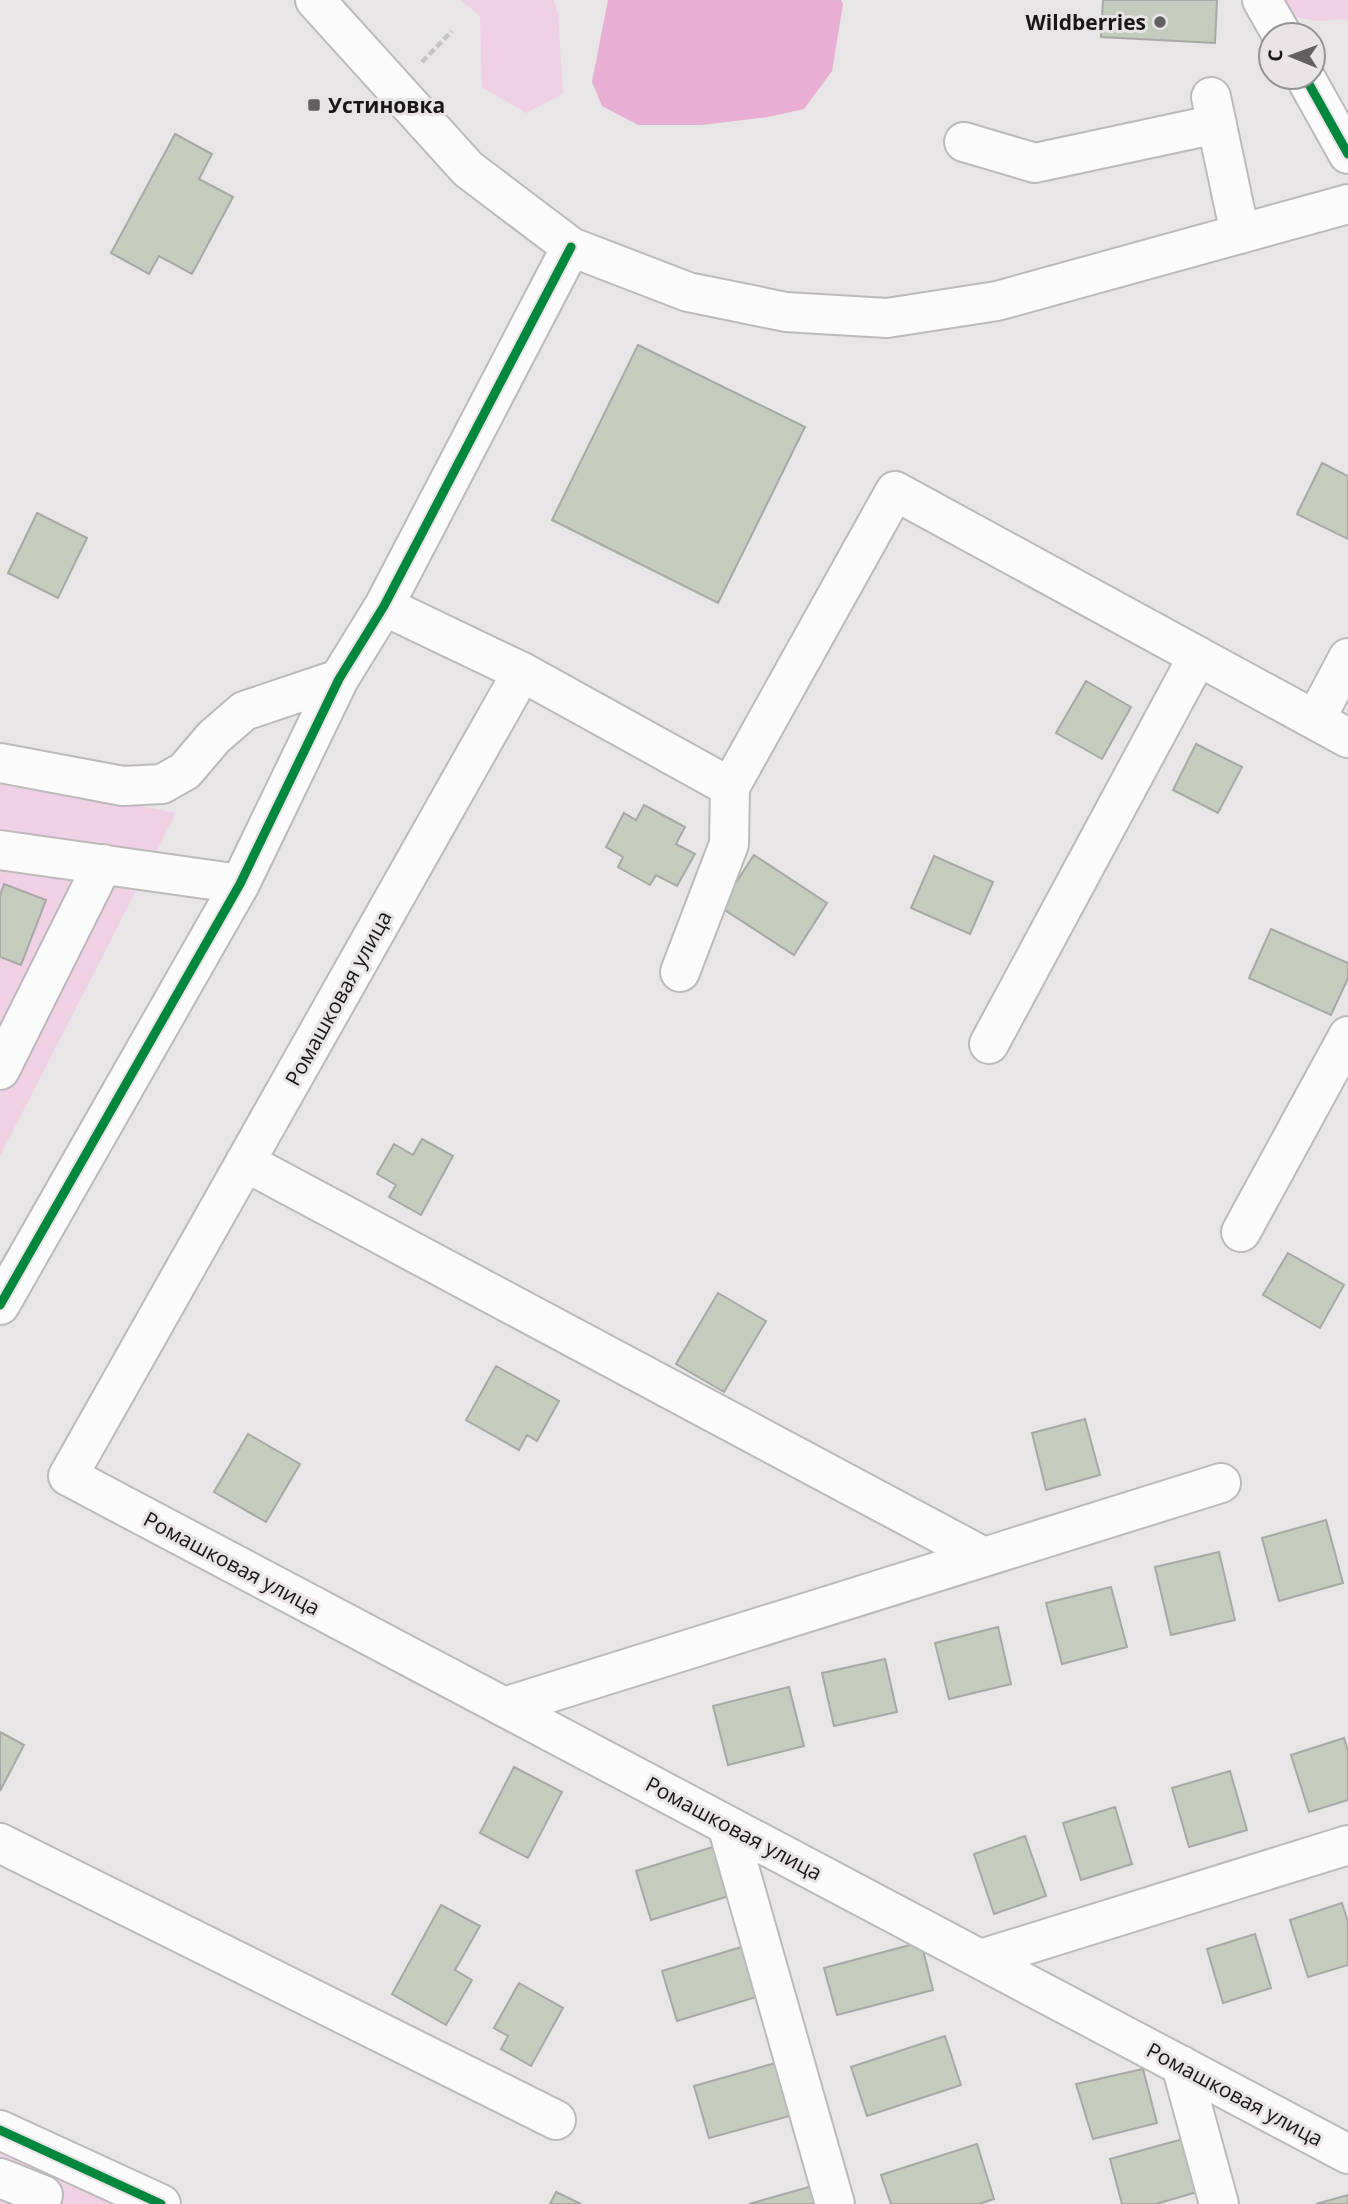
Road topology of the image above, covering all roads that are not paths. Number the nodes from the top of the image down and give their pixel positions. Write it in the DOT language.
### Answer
graph roads {
  1 [pos="315,0"];
  2 [pos="1262,0"];
  3 [pos="1274,21"];
  4 [pos="1313,91"];
  5 [pos="964,142"];
  6 [pos="1348,154"];
  7 [pos="1348,204"];
  8 [pos="1240,234"];
  9 [pos="571,247"];
  10 [pos="384,606"];
  11 [pos="1198,656"];
  12 [pos="1348,658"];
  13 [pos="522,672"];
  14 [pos="339,679"];
  15 [pos="1315,720"];
  16 [pos="1348,738"];
  17 [pos="0,763"];
  18 [pos="730,787"];
  19 [pos="0,850"];
  20 [pos="103,864"];
  21 [pos="240,884"];
  22 [pos="680,972"];
  23 [pos="1348,1036"];
  24 [pos="989,1044"];
  25 [pos="0,1070"];
  26 [pos="245,1162"];
  27 [pos="1241,1232"];
  28 [pos="0,1305"];
  29 [pos="1221,1483"];
  30 [pos="984,1557"];
  31 [pos="504,1707"];
  32 [pos="727,1825"];
  33 [pos="0,1843"];
  34 [pos="1348,1845"];
  35 [pos="981,1959"];
  36 [pos="1181,2065"];
  37 [pos="556,2120"];
  38 [pos="0,2130"];
  39 [pos="1348,2154"];
  40 [pos="0,2178"];
  41 [pos="45,2201"];
  42 [pos="161,2204"];
  43 [pos="835,2204"];
  44 [pos="1219,2204"];
  1 -- 9 [label="street"];
  2 -- 3 [label="street"];
  4 -- 6 [label="street"];
  5 -- 8 [label="street"];
  7 -- 8 [label="street"];
  8 -- 9 [label="street"];
  9 -- 10 [label="street"];
  10 -- 13 [label="street"];
  10 -- 14 [label="street"];
  11 -- 15 [label="street"];
  11 -- 18 [label="street"];
  11 -- 24 [label="street"];
  12 -- 15 [label="street"];
  13 -- 18 [label="street"];
  13 -- 26 [label="street, Ромашковая улица"];
  14 -- 17 [label="street"];
  14 -- 21 [label="street"];
  15 -- 16 [label="street"];
  18 -- 22 [label="street"];
  19 -- 20 [label="street"];
  20 -- 21 [label="street"];
  20 -- 25 [label="street"];
  21 -- 28 [label="street"];
  23 -- 27 [label="street"];
  26 -- 30 [label="street"];
  26 -- 31 [label="street, Ромашковая улица"];
  29 -- 30 [label="street"];
  30 -- 31 [label="street"];
  31 -- 32 [label="street, Ромашковая улица"];
  32 -- 35 [label="street, Ромашковая улица"];
  32 -- 43 [label="street"];
  33 -- 37 [label="street"];
  34 -- 35 [label="street"];
  35 -- 36 [label="street, Ромашковая улица"];
  36 -- 39 [label="street, Ромашковая улица"];
  36 -- 44 [label="street"];
  38 -- 42 [label="street"];
  40 -- 41 [label="street"];
}
